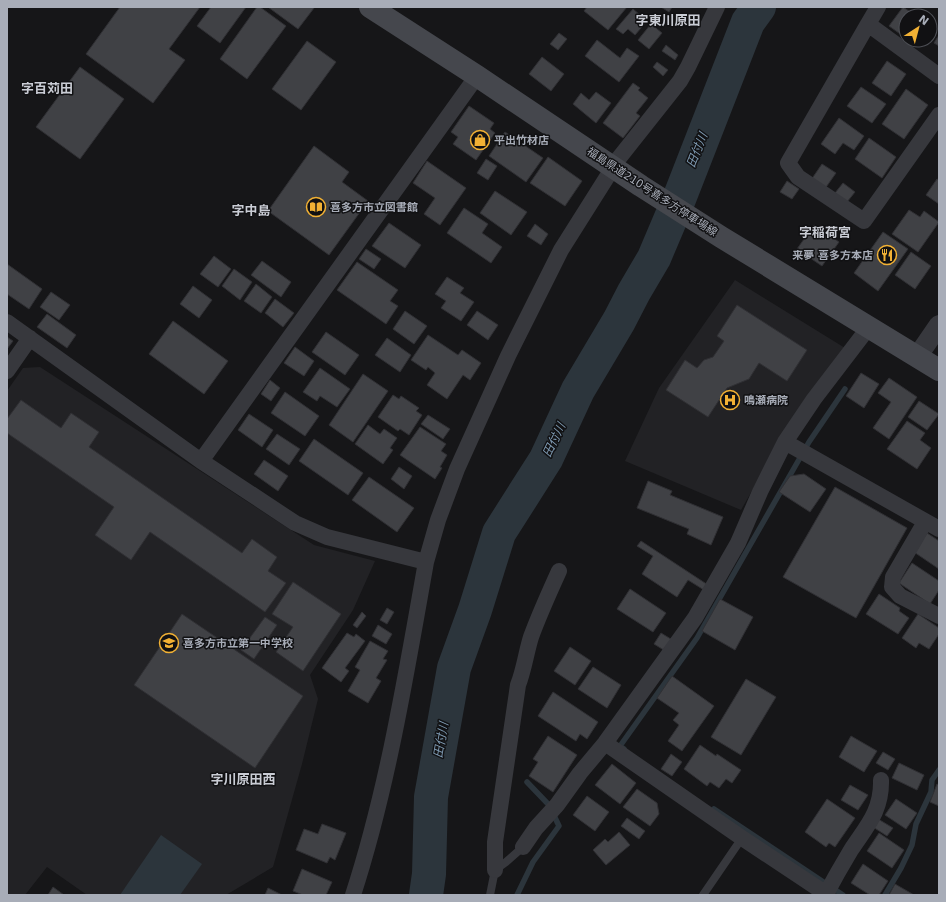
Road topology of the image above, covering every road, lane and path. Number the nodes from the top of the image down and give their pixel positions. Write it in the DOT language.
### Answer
graph roads {
  1 [pos="717,7"];
  2 [pos="878,7"];
  3 [pos="373,8"];
  4 [pos="868,24"];
  5 [pos="477,76"];
  6 [pos="939,76"];
  7 [pos="939,115"];
  8 [pos="613,167"];
  9 [pos="7,322"];
  10 [pos="939,325"];
  11 [pos="870,327"];
  12 [pos="30,338"];
  13 [pos="917,357"];
  14 [pos="939,370"];
  15 [pos="7,371"];
  16 [pos="785,442"];
  17 [pos="201,461"];
  18 [pos="932,526"];
  19 [pos="426,562"];
  20 [pos="559,571"];
  21 [pos="939,616"];
  22 [pos="605,743"];
  23 [pos="880,780"];
  24 [pos="742,838"];
  25 [pos="523,847"];
  26 [pos="495,870"];
  27 [pos="827,894"];
  28 [pos="353,895"];
  29 [pos="490,895"];
  30 [pos="703,895"];
  1 -- 8 [label="street"];
  2 -- 4 [label="street"];
  3 -- 5 [label="main road, 福島県道210号喜多方停車場線"];
  4 -- 6 [label="street"];
  4 -- 7 [label="street"];
  5 -- 8 [label="main road, 福島県道210号喜多方停車場線"];
  5 -- 17 [label="street"];
  8 -- 11 [label="main road, 福島県道210号喜多方停車場線"];
  8 -- 19 [label="street"];
  9 -- 12 [label="street"];
  10 -- 13 [label="street"];
  11 -- 13 [label="main road, 福島県道210号喜多方停車場線"];
  11 -- 16 [label="street"];
  12 -- 15 [label="street"];
  12 -- 17 [label="street"];
  13 -- 14 [label="main road, 福島県道210号喜多方停車場線"];
  16 -- 18 [label="street"];
  16 -- 22 [label="street"];
  17 -- 19 [label="street"];
  18 -- 21 [label="street"];
  19 -- 28 [label="street"];
  20 -- 26 [label="street"];
  22 -- 24 [label="street"];
  22 -- 25 [label="street"];
  23 -- 27 [label="street"];
  24 -- 27 [label="street"];
  24 -- 30 [label="lane"];
  25 -- 26 [label="lane"];
  26 -- 29 [label="lane"];
}
